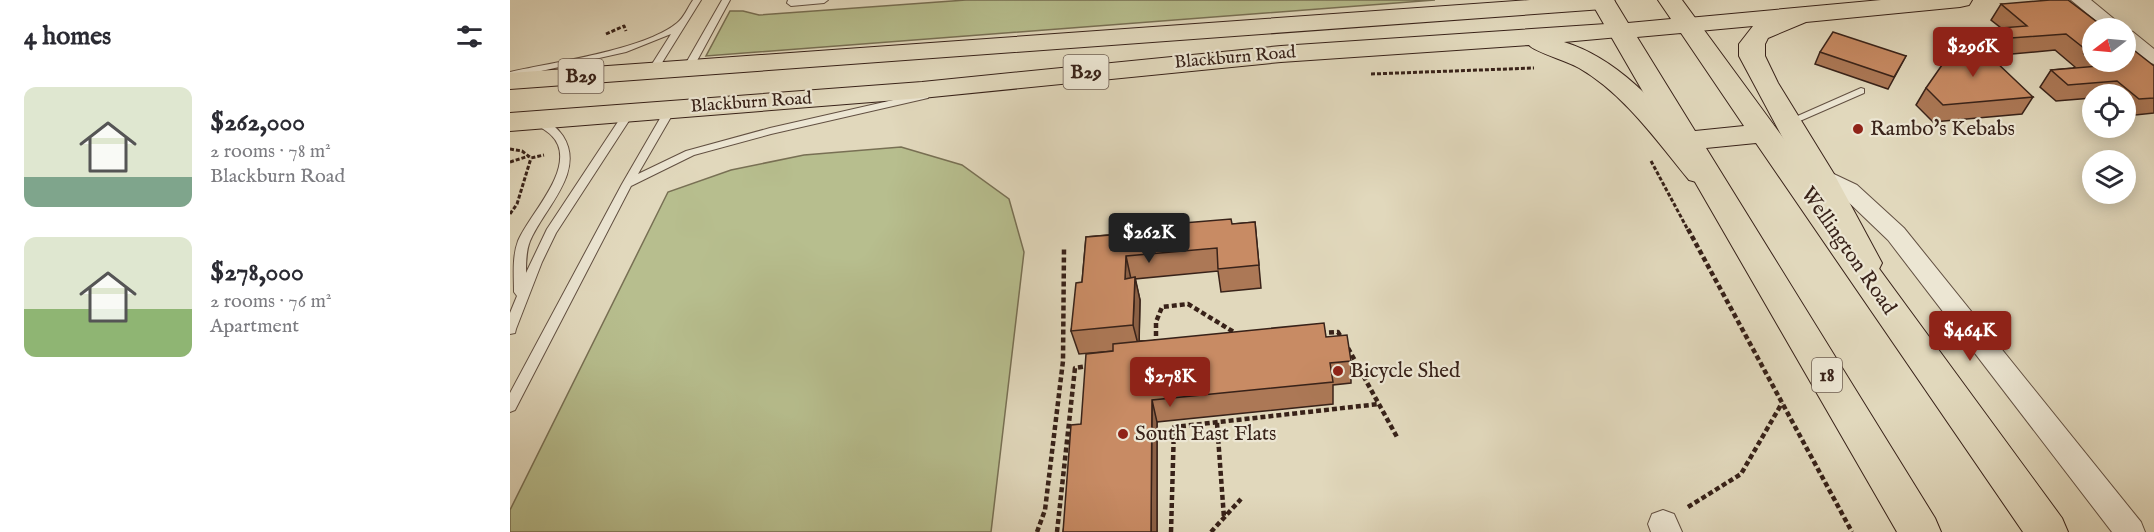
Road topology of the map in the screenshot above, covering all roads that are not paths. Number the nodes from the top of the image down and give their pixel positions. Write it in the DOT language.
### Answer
graph roads {
  1 [pos="697,0"];
  2 [pos="726,0"];
  3 [pos="792,0"];
  4 [pos="824,0"];
  5 [pos="1518,0"];
  6 [pos="1629,0"];
  7 [pos="1670,0"];
  8 [pos="1960,0"];
  9 [pos="2080,0"];
  10 [pos="1603,1"];
  11 [pos="1484,9"];
  12 [pos="1800,15"];
  13 [pos="2103,18"];
  14 [pos="682,24"];
  15 [pos="1688,25"];
  16 [pos="1621,31"];
  17 [pos="1502,40"];
  18 [pos="2136,44"];
  19 [pos="2154,58"];
  20 [pos="687,70"];
  21 [pos="652,72"];
  22 [pos="510,75"];
  23 [pos="510,81"];
  24 [pos="969,85"];
  25 [pos="1861,91"];
  26 [pos="670,110"];
  27 [pos="629,113"];
  28 [pos="523,121"];
  29 [pos="1777,128"];
  30 [pos="1679,141"];
  31 [pos="1786,163"];
  32 [pos="1819,174"];
  33 [pos="627,184"];
  34 [pos="520,299"];
  35 [pos="1892,314"];
  36 [pos="510,329"];
  37 [pos="510,406"];
  38 [pos="1920,532"];
  39 [pos="2047,532"];
  40 [pos="2130,532"];
  1 -- 14 [label="lane"];
  2 -- 20 [label="lane"];
  3 -- 4 [label="lane"];
  5 -- 11 [label="main road"];
  6 -- 10 [label="main road, Blackburn Road / B29"];
  7 -- 15 [label="main road, Wellington Road"];
  8 -- 12 [label="main road, Blackburn Road / B29"];
  9 -- 13 [label="street"];
  10 -- 11 [label="main road, Blackburn Road / B29"];
  10 -- 16 [label="main road, 18"];
  11 -- 20 [label="main road, Blackburn Road / B29"];
  12 -- 15 [label="main road, Blackburn Road / B29"];
  12 -- 29 [label="main road"];
  14 -- 21 [label="lane"];
  14 -- 22 [label="lane"];
  15 -- 16 [label="main road, Blackburn Road / B29"];
  15 -- 29 [label="main road, Wellington Road"];
  16 -- 17 [label="main road, Blackburn Road / B29"];
  16 -- 30 [label="main road, 18"];
  17 -- 24 [label="main road, Blackburn Road / B29"];
  17 -- 30 [label="main road"];
  18 -- 19 [label="street"];
  20 -- 21 [label="main road, Blackburn Road / B29"];
  20 -- 26 [label="main road"];
  21 -- 23 [label="main road, Blackburn Road / B29"];
  21 -- 27 [label="main road"];
  24 -- 26 [label="main road, Blackburn Road / B29"];
  24 -- 33 [label="lane"];
  25 -- 29 [label="lane"];
  26 -- 27 [label="main road, Blackburn Road / B29"];
  26 -- 33 [label="lane"];
  27 -- 28 [label="main road, Blackburn Road / B29"];
  27 -- 34 [label="lane"];
  28 -- 34 [label="lane"];
  29 -- 30 [label="main road"];
  29 -- 31 [label="main road, Wellington Road"];
  29 -- 32 [label="main road"];
  30 -- 38 [label="main road, 18"];
  31 -- 32 [label="main road"];
  31 -- 35 [label="main road, Wellington Road"];
  32 -- 35 [label="main road"];
  32 -- 40 [label="street"];
  33 -- 37 [label="lane"];
  34 -- 36 [label="lane"];
  35 -- 39 [label="main road, Wellington Road"];
}
